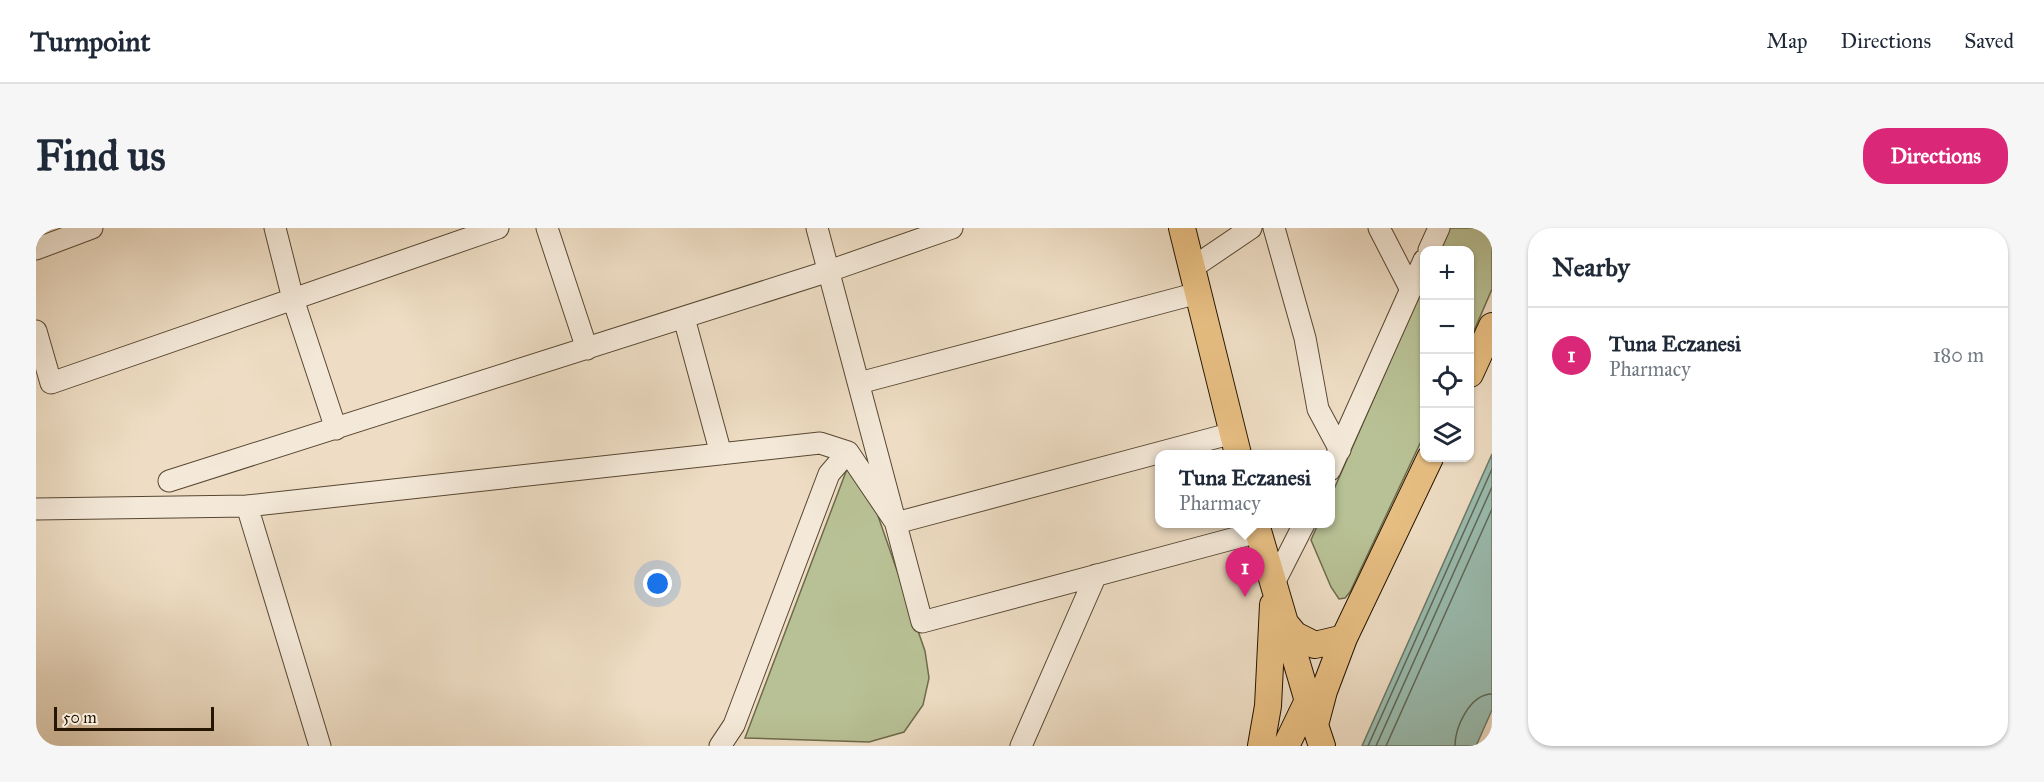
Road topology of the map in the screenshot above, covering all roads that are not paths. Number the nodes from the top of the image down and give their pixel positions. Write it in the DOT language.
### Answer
graph roads {
  1 [pos="92,228"];
  2 [pos="275,228"];
  3 [pos="498,228"];
  4 [pos="547,228"];
  5 [pos="817,228"];
  6 [pos="952,228"];
  7 [pos="1182,228"];
  8 [pos="1251,228"];
  9 [pos="1274,228"];
  10 [pos="1379,228"];
  11 [pos="1439,228"];
  12 [pos="1431,246"];
  13 [pos="36,249"];
  14 [pos="1192,268"];
  15 [pos="829,271"];
  16 [pos="1420,271"];
  17 [pos="1411,290"];
  18 [pos="1198,293"];
  19 [pos="293,299"];
  20 [pos="684,318"];
  21 [pos="1492,326"];
  22 [pos="36,331"];
  23 [pos="587,349"];
  24 [pos="1474,365"];
  25 [pos="859,383"];
  26 [pos="43,386"];
  27 [pos="336,429"];
  28 [pos="1236,444"];
  29 [pos="1210,450"];
  30 [pos="1340,450"];
  31 [pos="848,452"];
  32 [pos="721,454"];
  33 [pos="1335,460"];
  34 [pos="1428,462"];
  35 [pos="1155,463"];
  36 [pos="169,481"];
  37 [pos="247,506"];
  38 [pos="36,509"];
  39 [pos="896,523"];
  40 [pos="1257,528"];
  41 [pos="1302,528"];
  42 [pos="1096,575"];
  43 [pos="1274,583"];
  44 [pos="1285,623"];
  45 [pos="1344,638"];
  46 [pos="1315,724"];
  47 [pos="320,746"];
  48 [pos="720,746"];
  49 [pos="1021,746"];
  50 [pos="1261,746"];
  51 [pos="1286,746"];
  1 -- 13 [label="street"];
  2 -- 19 [label="street"];
  3 -- 19 [label="street"];
  4 -- 23 [label="street"];
  5 -- 15 [label="street"];
  6 -- 15 [label="street"];
  7 -- 14 [label="main road"];
  8 -- 14 [label="street"];
  9 -- 30 [label="street"];
  10 -- 17 [label="street"];
  11 -- 12 [label="street"];
  14 -- 18 [label="main road"];
  15 -- 20 [label="street"];
  15 -- 25 [label="street"];
  16 -- 17 [label="street"];
  17 -- 30 [label="street"];
  18 -- 25 [label="street"];
  18 -- 28 [label="main road"];
  19 -- 26 [label="street"];
  19 -- 27 [label="street"];
  20 -- 23 [label="street"];
  20 -- 32 [label="street"];
  21 -- 24 [label="main road"];
  22 -- 26 [label="street"];
  23 -- 27 [label="street"];
  25 -- 39 [label="street"];
  27 -- 36 [label="street"];
  28 -- 29 [label="street"];
  30 -- 33 [label="street"];
  31 -- 32 [label="street"];
  31 -- 39 [label="street"];
  31 -- 48 [label="street"];
  32 -- 37 [label="street"];
  34 -- 45 [label="main road"];
  35 -- 39 [label="street"];
  37 -- 38 [label="street"];
  37 -- 47 [label="street"];
  39 -- 42 [label="street"];
  40 -- 42 [label="street"];
  40 -- 43 [label="main road"];
  41 -- 43 [label="street"];
  42 -- 49 [label="street"];
  43 -- 44 [label="main road"];
  43 -- 50 [label="main road"];
  44 -- 45 [label="main road"];
  44 -- 46 [label="main road"];
  45 -- 46 [label="main road"];
  46 -- 51 [label="main road"];
}
